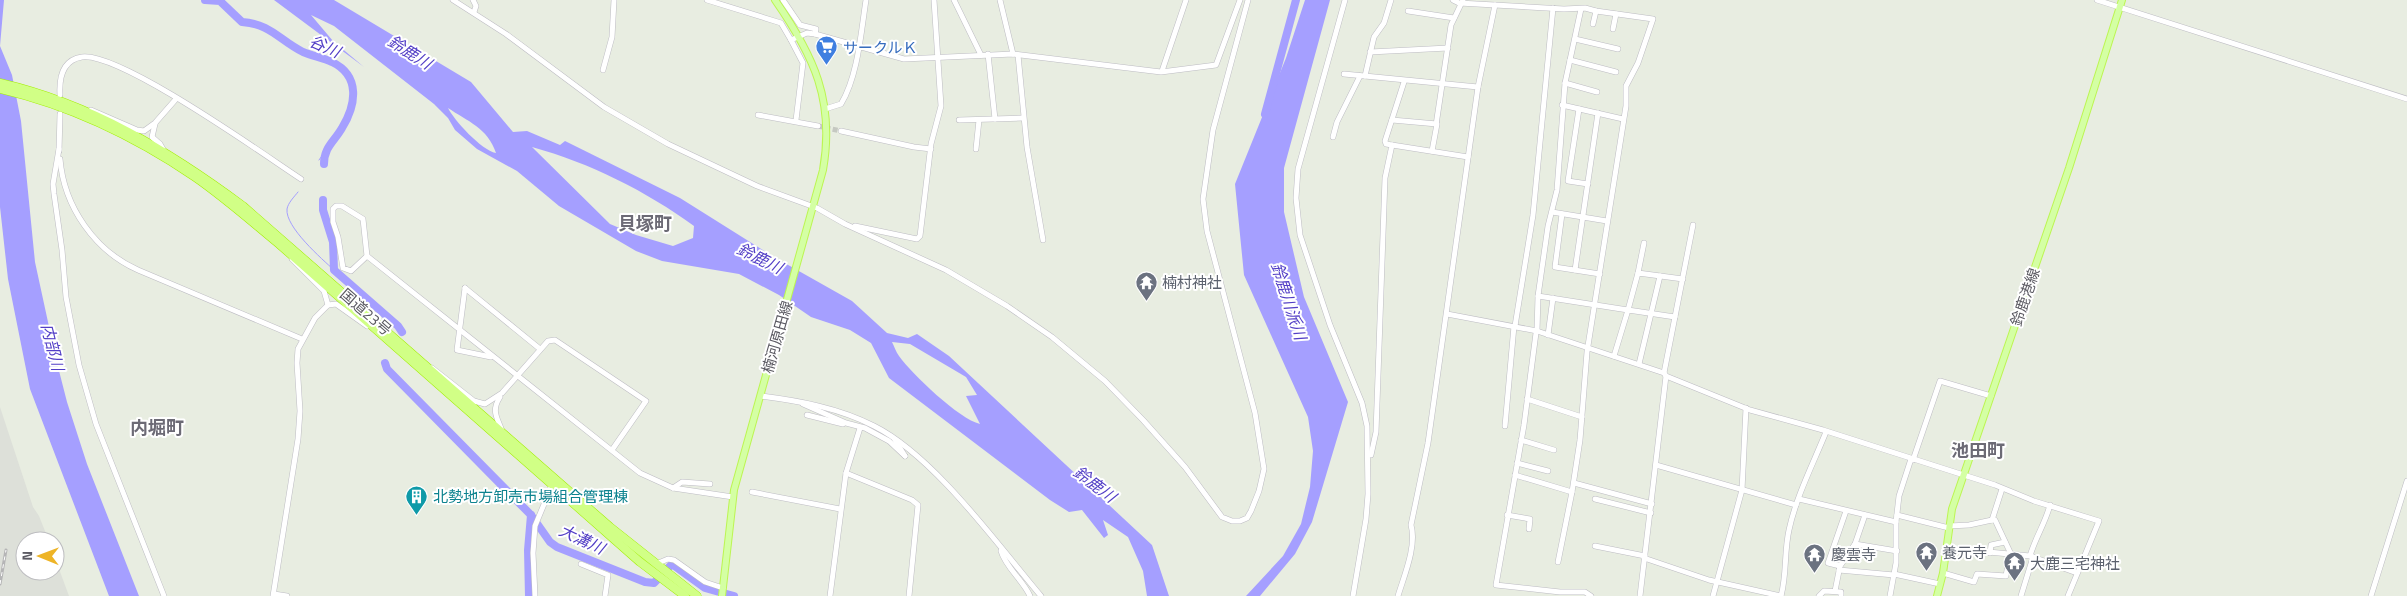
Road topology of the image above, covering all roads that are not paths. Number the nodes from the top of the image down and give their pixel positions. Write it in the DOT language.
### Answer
graph roads {
  1 [pos="454,0"];
  2 [pos="473,0"];
  3 [pos="614,0"];
  4 [pos="707,0"];
  5 [pos="775,0"];
  6 [pos="783,0"];
  7 [pos="866,0"];
  8 [pos="934,0"];
  9 [pos="954,0"];
  10 [pos="1000,0"];
  11 [pos="1186,0"];
  12 [pos="1240,0"];
  13 [pos="1248,0"];
  14 [pos="1345,0"];
  15 [pos="1391,0"];
  16 [pos="1453,0"];
  17 [pos="2097,0"];
  18 [pos="2122,0"];
  19 [pos="1463,1"];
  20 [pos="1495,5"];
  21 [pos="2120,7"];
  22 [pos="1553,8"];
  23 [pos="1581,9"];
  24 [pos="1408,11"];
  25 [pos="474,12"];
  26 [pos="1596,12"];
  27 [pos="1616,14"];
  28 [pos="1454,18"];
  29 [pos="1593,24"];
  30 [pos="1613,28"];
  31 [pos="815,34"];
  32 [pos="800,35"];
  33 [pos="1575,39"];
  34 [pos="791,40"];
  35 [pos="859,46"];
  36 [pos="1448,48"];
  37 [pos="1618,49"];
  38 [pos="1370,52"];
  39 [pos="988,54"];
  40 [pos="1016,54"];
  41 [pos="981,55"];
  42 [pos="937,58"];
  43 [pos="1570,60"];
  44 [pos="603,70"];
  45 [pos="1162,71"];
  46 [pos="1616,72"];
  47 [pos="1344,74"];
  48 [pos="1362,76"];
  49 [pos="1404,82"];
  50 [pos="0,83"];
  51 [pos="1442,83"];
  52 [pos="1565,84"];
  53 [pos="1478,88"];
  54 [pos="0,89"];
  55 [pos="1598,92"];
  56 [pos="60,95"];
  57 [pos="44,99"];
  58 [pos="176,99"];
  59 [pos="2407,99"];
  60 [pos="1562,105"];
  61 [pos="78,108"];
  62 [pos="825,108"];
  63 [pos="1579,109"];
  64 [pos="1598,113"];
  65 [pos="60,114"];
  66 [pos="758,115"];
  67 [pos="1023,118"];
  68 [pos="995,119"];
  69 [pos="1622,119"];
  70 [pos="796,120"];
  71 [pos="959,120"];
  72 [pos="979,120"];
  73 [pos="1392,120"];
  74 [pos="155,123"];
  75 [pos="1436,124"];
  76 [pos="818,126"];
  77 [pos="841,131"];
  78 [pos="1332,137"];
  79 [pos="1392,145"];
  80 [pos="59,149"];
  81 [pos="931,149"];
  82 [pos="976,149"];
  83 [pos="164,150"];
  84 [pos="1432,151"];
  85 [pos="1468,157"];
  86 [pos="301,179"];
  87 [pos="1588,184"];
  88 [pos="812,210"];
  89 [pos="1552,212"];
  90 [pos="1562,214"];
  91 [pos="1583,217"];
  92 [pos="1607,221"];
  93 [pos="845,224"];
  94 [pos="1692,225"];
  95 [pos="1042,240"];
  96 [pos="1644,243"];
  97 [pos="278,244"];
  98 [pos="367,256"];
  99 [pos="1575,270"];
  100 [pos="1638,273"];
  101 [pos="1600,274"];
  102 [pos="1660,276"];
  103 [pos="1683,279"];
  104 [pos="1538,296"];
  105 [pos="1553,298"];
  106 [pos="328,305"];
  107 [pos="1595,305"];
  108 [pos="1628,310"];
  109 [pos="1651,313"];
  110 [pos="1447,314"];
  111 [pos="1675,317"];
  112 [pos="1515,326"];
  113 [pos="460,329"];
  114 [pos="1536,332"];
  115 [pos="382,335"];
  116 [pos="1548,335"];
  117 [pos="302,339"];
  118 [pos="1588,348"];
  119 [pos="540,349"];
  120 [pos="1614,356"];
  121 [pos="494,358"];
  122 [pos="424,364"];
  123 [pos="1638,364"];
  124 [pos="518,375"];
  125 [pos="1665,375"];
  126 [pos="762,392"];
  127 [pos="502,393"];
  128 [pos="1991,396"];
  129 [pos="1527,399"];
  130 [pos="796,400"];
  131 [pos="1746,408"];
  132 [pos="807,415"];
  133 [pos="1582,417"];
  134 [pos="846,423"];
  135 [pos="1505,426"];
  136 [pos="860,428"];
  137 [pos="502,432"];
  138 [pos="1826,432"];
  139 [pos="894,438"];
  140 [pos="1521,440"];
  141 [pos="612,450"];
  142 [pos="1554,450"];
  143 [pos="1912,459"];
  144 [pos="1368,460"];
  145 [pos="1518,463"];
  146 [pos="1656,465"];
  147 [pos="1548,471"];
  148 [pos="846,473"];
  149 [pos="1515,475"];
  150 [pos="1964,475"];
  151 [pos="2407,481"];
  152 [pos="1574,483"];
  153 [pos="710,484"];
  154 [pos="552,485"];
  155 [pos="673,488"];
  156 [pos="2002,489"];
  157 [pos="1742,490"];
  158 [pos="752,492"];
  159 [pos="1572,492"];
  160 [pos="733,497"];
  161 [pos="1594,499"];
  162 [pos="1798,502"];
  163 [pos="1652,504"];
  164 [pos="2050,506"];
  165 [pos="840,509"];
  166 [pos="1846,511"];
  167 [pos="1651,513"];
  168 [pos="1897,514"];
  169 [pos="1508,515"];
  170 [pos="1865,515"];
  171 [pos="1992,520"];
  172 [pos="1896,522"];
  173 [pos="1949,527"];
  174 [pos="1529,529"];
  175 [pos="2005,542"];
  176 [pos="1855,544"];
  177 [pos="1595,546"];
  178 [pos="1947,548"];
  179 [pos="1001,549"];
  180 [pos="1897,551"];
  181 [pos="1990,553"];
  182 [pos="2010,553"];
  183 [pos="2032,556"];
  184 [pos="1645,557"];
  185 [pos="1558,562"];
  186 [pos="581,564"];
  187 [pos="1839,568"];
  188 [pos="662,572"];
  189 [pos="2077,573"];
  190 [pos="1943,574"];
  191 [pos="1894,575"];
  192 [pos="1717,581"];
  193 [pos="1940,584"];
  194 [pos="723,591"];
  195 [pos="1835,591"];
  196 [pos="273,595"];
  197 [pos="164,596"];
  198 [pos="287,596"];
  199 [pos="534,596"];
  200 [pos="605,596"];
  201 [pos="685,596"];
  202 [pos="697,596"];
  203 [pos="830,596"];
  204 [pos="909,596"];
  205 [pos="1030,596"];
  206 [pos="1041,596"];
  207 [pos="1353,596"];
  208 [pos="1398,596"];
  209 [pos="1591,596"];
  210 [pos="1640,596"];
  211 [pos="1713,596"];
  212 [pos="1781,596"];
  213 [pos="1819,596"];
  214 [pos="1841,596"];
  215 [pos="1890,596"];
  216 [pos="1937,596"];
  217 [pos="2021,596"];
  218 [pos="2068,596"];
  219 [pos="2371,596"];
  1 -- 25 [label="street"];
  2 -- 25 [label="street"];
  3 -- 44 [label="street"];
  4 -- 34 [label="street"];
  5 -- 32 [label="main road, 楠河原田線"];
  6 -- 31 [label="street"];
  7 -- 35 [label="street"];
  8 -- 42 [label="street"];
  9 -- 41 [label="street"];
  10 -- 40 [label="street"];
  11 -- 45 [label="street"];
  12 -- 45 [label="street"];
  13 -- 93 [label="street"];
  14 -- 144 [label="street"];
  15 -- 38 [label="street"];
  16 -- 19 [label="street"];
  17 -- 21 [label="street"];
  18 -- 21 [label="main road, 鈴鹿港線"];
  19 -- 20 [label="street"];
  19 -- 28 [label="street"];
  20 -- 22 [label="street"];
  20 -- 53 [label="street"];
  21 -- 59 [label="street"];
  21 -- 128 [label="main road, 鈴鹿港線"];
  22 -- 23 [label="street"];
  22 -- 112 [label="street"];
  23 -- 26 [label="street"];
  23 -- 33 [label="street"];
  24 -- 28 [label="street"];
  25 -- 88 [label="street"];
  26 -- 27 [label="street"];
  26 -- 29 [label="street"];
  27 -- 30 [label="street"];
  27 -- 69 [label="street"];
  28 -- 36 [label="street"];
  31 -- 32 [label="street"];
  31 -- 35 [label="street"];
  32 -- 34 [label="street"];
  32 -- 62 [label="main road, 楠河原田線"];
  33 -- 37 [label="street"];
  33 -- 43 [label="street"];
  34 -- 70 [label="street"];
  35 -- 42 [label="street"];
  35 -- 62 [label="street"];
  36 -- 38 [label="street"];
  36 -- 51 [label="street"];
  38 -- 48 [label="street"];
  39 -- 40 [label="street"];
  39 -- 41 [label="street"];
  39 -- 68 [label="street"];
  40 -- 45 [label="street"];
  40 -- 67 [label="street"];
  41 -- 42 [label="street"];
  42 -- 81 [label="street"];
  43 -- 46 [label="street"];
  43 -- 52 [label="street"];
  47 -- 48 [label="street"];
  48 -- 49 [label="street"];
  48 -- 78 [label="street"];
  49 -- 51 [label="street"];
  49 -- 73 [label="street"];
  50 -- 57 [label="highway, 国道23号"];
  51 -- 53 [label="street"];
  51 -- 75 [label="street"];
  52 -- 55 [label="street"];
  52 -- 60 [label="street"];
  53 -- 85 [label="street"];
  54 -- 57 [label="highway, 国道23号"];
  56 -- 58 [label="street"];
  57 -- 61 [label="highway, 国道23号"];
  57 -- 97 [label="highway, 国道23号"];
  58 -- 74 [label="street"];
  58 -- 86 [label="street"];
  60 -- 63 [label="street"];
  60 -- 89 [label="street"];
  61 -- 74 [label="street"];
  61 -- 83 [label="highway, 国道23号"];
  62 -- 88 [label="main road, 楠河原田線"];
  63 -- 64 [label="street"];
  63 -- 87 [label="street"];
  64 -- 69 [label="street"];
  64 -- 87 [label="street"];
  65 -- 80 [label="street"];
  66 -- 70 [label="street"];
  67 -- 68 [label="street"];
  67 -- 95 [label="street"];
  68 -- 72 [label="street"];
  69 -- 92 [label="street"];
  70 -- 76 [label="street"];
  71 -- 72 [label="street"];
  72 -- 82 [label="street"];
  73 -- 75 [label="street"];
  73 -- 79 [label="street"];
  74 -- 83 [label="street"];
  75 -- 84 [label="street"];
  77 -- 81 [label="street"];
  79 -- 84 [label="street"];
  79 -- 144 [label="street"];
  80 -- 117 [label="street"];
  80 -- 197 [label="street"];
  81 -- 93 [label="street"];
  83 -- 122 [label="highway, 国道23号"];
  84 -- 85 [label="street"];
  85 -- 110 [label="street"];
  87 -- 91 [label="street"];
  88 -- 93 [label="street"];
  88 -- 126 [label="main road, 楠河原田線"];
  89 -- 90 [label="street"];
  89 -- 104 [label="street"];
  90 -- 91 [label="street"];
  90 -- 99 [label="street"];
  91 -- 92 [label="street"];
  91 -- 99 [label="street"];
  92 -- 101 [label="street"];
  94 -- 103 [label="street"];
  96 -- 100 [label="street"];
  97 -- 106 [label="street"];
  97 -- 115 [label="highway, 国道23号"];
  98 -- 98 [label="street"];
  98 -- 113 [label="street"];
  99 -- 101 [label="street"];
  100 -- 102 [label="street"];
  100 -- 108 [label="street"];
  101 -- 107 [label="street"];
  102 -- 103 [label="street"];
  102 -- 109 [label="street"];
  103 -- 111 [label="street"];
  104 -- 105 [label="street"];
  104 -- 114 [label="street"];
  105 -- 107 [label="street"];
  105 -- 116 [label="street"];
  106 -- 115 [label="street"];
  106 -- 117 [label="street"];
  107 -- 108 [label="street"];
  107 -- 118 [label="street"];
  108 -- 109 [label="street"];
  108 -- 120 [label="street"];
  109 -- 111 [label="street"];
  109 -- 123 [label="street"];
  110 -- 112 [label="street"];
  110 -- 208 [label="street"];
  111 -- 125 [label="street"];
  112 -- 114 [label="street"];
  112 -- 135 [label="street"];
  113 -- 119 [label="street"];
  113 -- 121 [label="street"];
  113 -- 121 [label="street"];
  114 -- 116 [label="street"];
  114 -- 129 [label="street"];
  115 -- 154 [label="highway, 国道23号"];
  116 -- 118 [label="street"];
  117 -- 196 [label="street"];
  118 -- 120 [label="street"];
  118 -- 133 [label="street"];
  119 -- 124 [label="street"];
  119 -- 141 [label="street"];
  120 -- 123 [label="street"];
  121 -- 124 [label="street"];
  122 -- 127 [label="street"];
  122 -- 137 [label="highway, 国道23号"];
  123 -- 125 [label="street"];
  124 -- 127 [label="street"];
  124 -- 141 [label="street"];
  125 -- 131 [label="street"];
  125 -- 146 [label="street"];
  126 -- 130 [label="street"];
  126 -- 160 [label="main road, 楠河原田線"];
  127 -- 137 [label="street"];
  128 -- 143 [label="street"];
  128 -- 150 [label="main road, 鈴鹿港線"];
  129 -- 133 [label="street"];
  129 -- 140 [label="street"];
  130 -- 134 [label="street"];
  130 -- 139 [label="street"];
  131 -- 138 [label="street"];
  131 -- 157 [label="street"];
  132 -- 134 [label="street"];
  133 -- 152 [label="street"];
  134 -- 136 [label="street"];
  136 -- 139 [label="street"];
  136 -- 148 [label="street"];
  137 -- 188 [label="highway, 国道23号"];
  138 -- 143 [label="street"];
  138 -- 162 [label="street"];
  139 -- 179 [label="street"];
  140 -- 142 [label="street"];
  140 -- 145 [label="street"];
  141 -- 155 [label="street"];
  143 -- 150 [label="street"];
  143 -- 168 [label="street"];
  144 -- 207 [label="street"];
  145 -- 147 [label="street"];
  145 -- 149 [label="street"];
  146 -- 157 [label="street"];
  146 -- 163 [label="street"];
  148 -- 165 [label="street"];
  148 -- 204 [label="street"];
  149 -- 159 [label="street"];
  149 -- 169 [label="street"];
  150 -- 156 [label="street"];
  150 -- 173 [label="main road, 鈴鹿港線"];
  151 -- 219 [label="street"];
  152 -- 159 [label="street"];
  152 -- 163 [label="street"];
  153 -- 155 [label="street"];
  154 -- 188 [label="highway, 国道23号"];
  154 -- 199 [label="street"];
  155 -- 160 [label="street"];
  156 -- 164 [label="street"];
  156 -- 171 [label="street"];
  157 -- 162 [label="street"];
  157 -- 192 [label="street"];
  158 -- 165 [label="street"];
  159 -- 185 [label="street"];
  160 -- 194 [label="main road, 楠河原田線"];
  161 -- 167 [label="street"];
  162 -- 166 [label="street"];
  162 -- 212 [label="street"];
  163 -- 167 [label="street"];
  164 -- 183 [label="street"];
  164 -- 189 [label="street"];
  165 -- 203 [label="street"];
  166 -- 170 [label="street"];
  166 -- 187 [label="street"];
  167 -- 184 [label="street"];
  168 -- 172 [label="street"];
  168 -- 173 [label="street"];
  169 -- 174 [label="street"];
  169 -- 209 [label="street"];
  170 -- 172 [label="street"];
  170 -- 176 [label="street"];
  171 -- 173 [label="street"];
  171 -- 175 [label="street"];
  172 -- 180 [label="street"];
  173 -- 178 [label="main road, 鈴鹿港線"];
  175 -- 181 [label="street"];
  175 -- 182 [label="street"];
  176 -- 180 [label="street"];
  176 -- 187 [label="street"];
  177 -- 184 [label="street"];
  178 -- 181 [label="street"];
  178 -- 190 [label="main road, 鈴鹿港線"];
  179 -- 205 [label="street"];
  179 -- 206 [label="street"];
  180 -- 191 [label="street"];
  181 -- 182 [label="street"];
  182 -- 183 [label="street"];
  182 -- 190 [label="street"];
  183 -- 189 [label="street"];
  183 -- 217 [label="street"];
  184 -- 192 [label="street"];
  184 -- 210 [label="street"];
  186 -- 200 [label="street"];
  187 -- 191 [label="street"];
  187 -- 195 [label="street"];
  188 -- 194 [label="street"];
  188 -- 201 [label="highway, 国道23号"];
  188 -- 202 [label="highway, 国道23号"];
  189 -- 218 [label="street"];
  190 -- 193 [label="main road, 鈴鹿港線"];
  191 -- 193 [label="street"];
  191 -- 215 [label="street"];
  192 -- 211 [label="street"];
  192 -- 212 [label="street"];
  193 -- 216 [label="main road, 鈴鹿港線"];
  195 -- 213 [label="street"];
  195 -- 214 [label="street"];
  196 -- 198 [label="street"];
}
